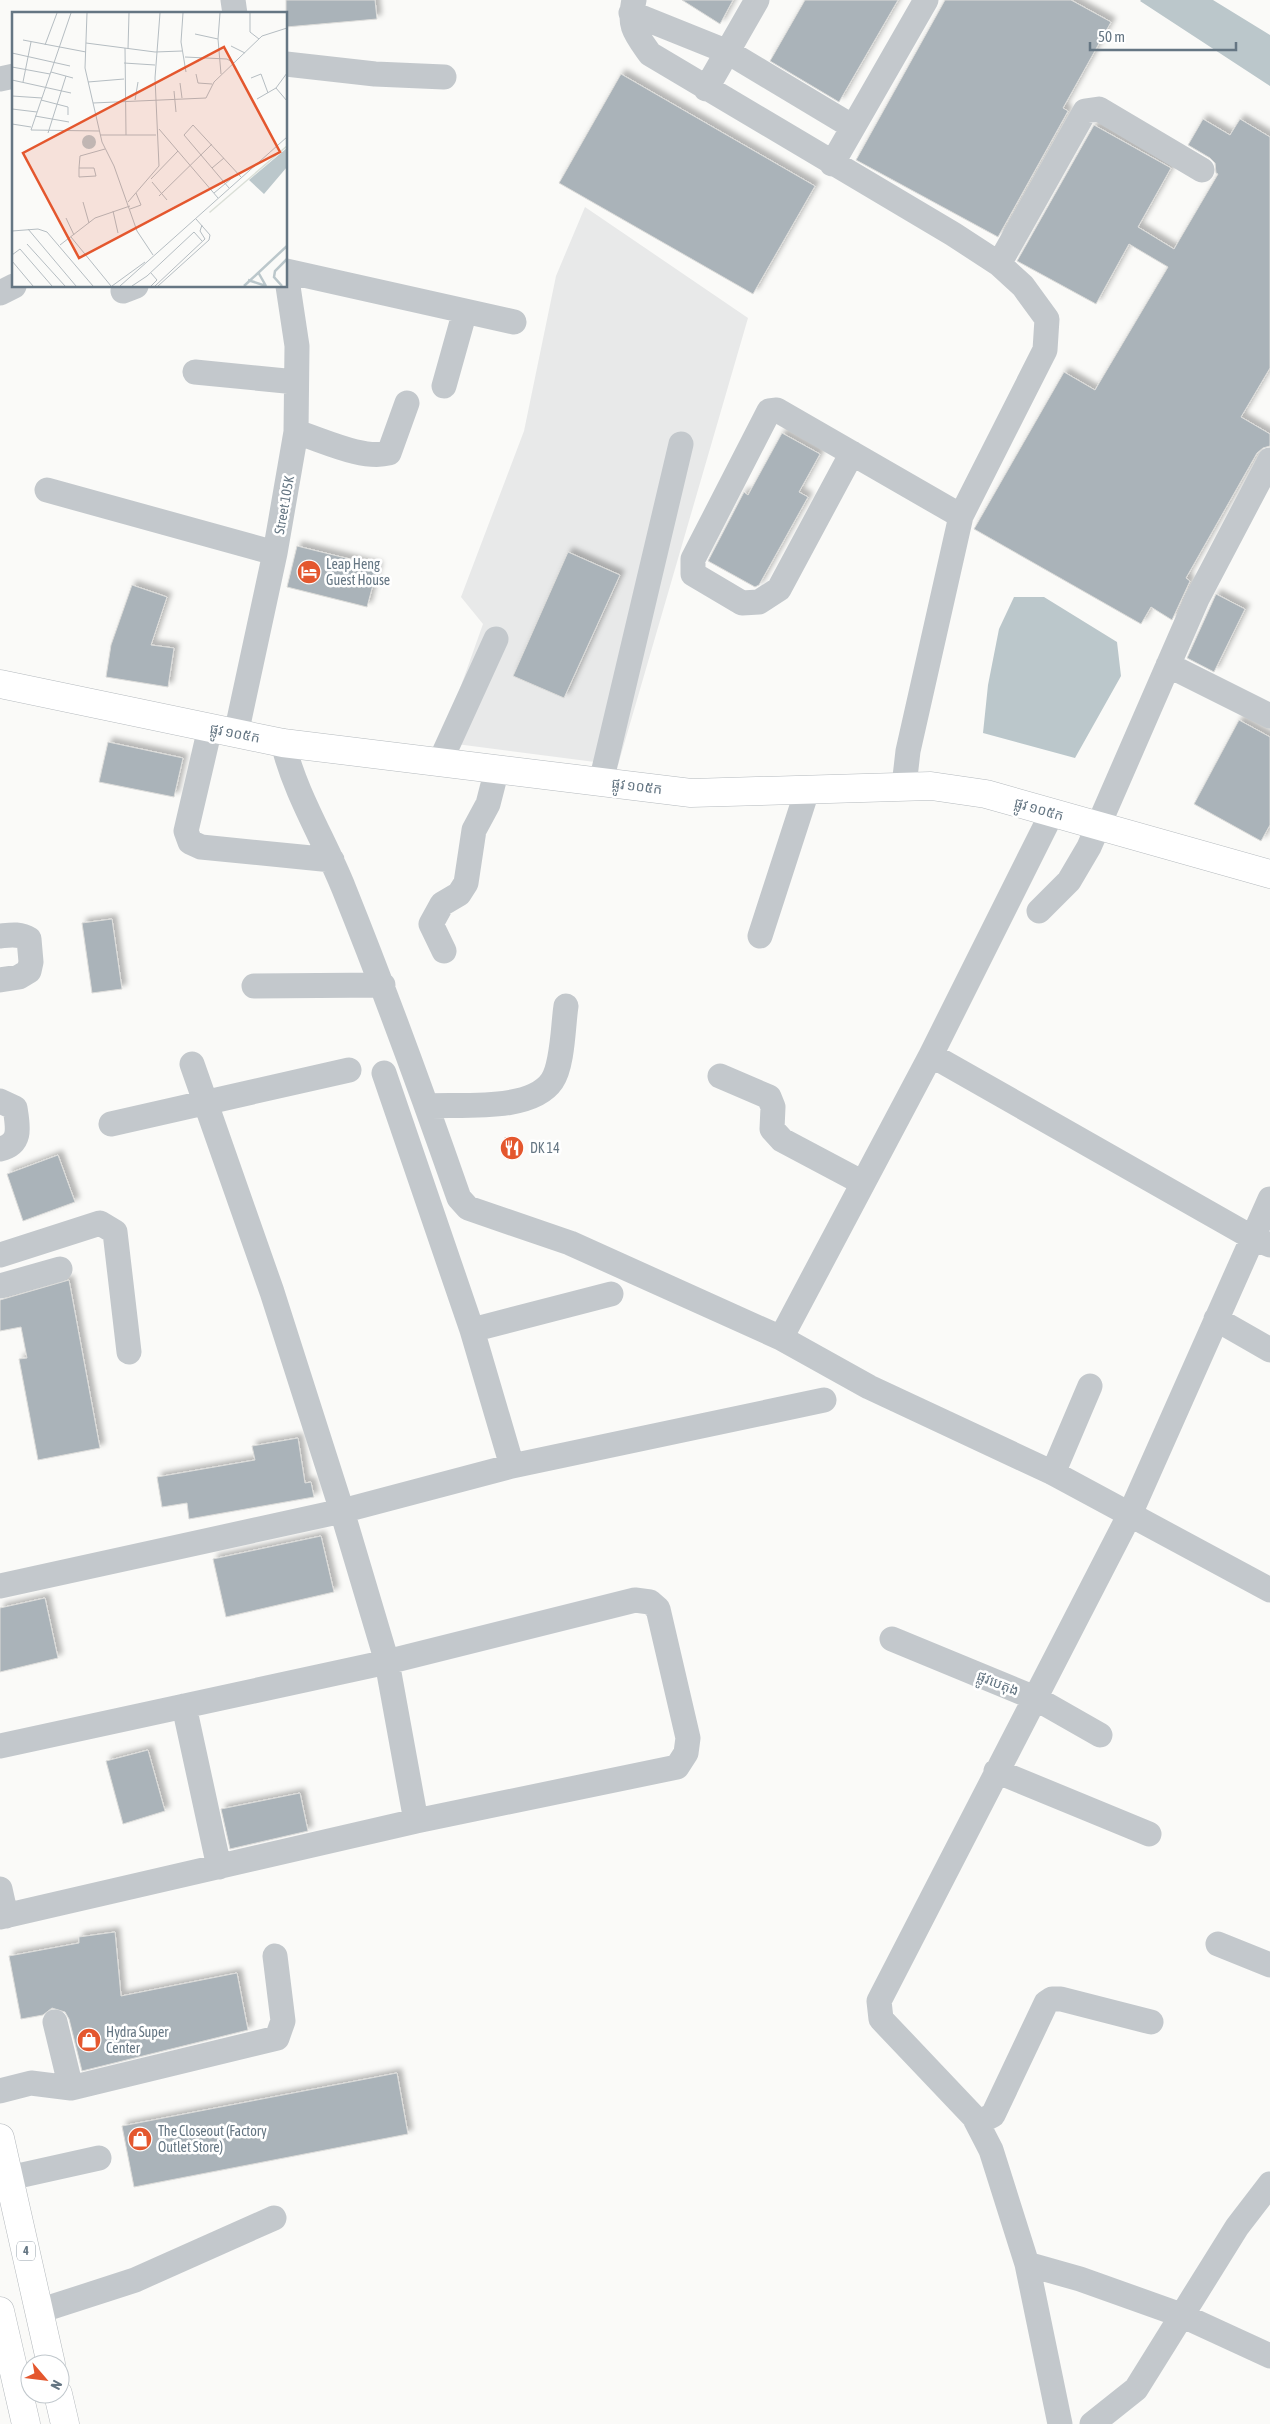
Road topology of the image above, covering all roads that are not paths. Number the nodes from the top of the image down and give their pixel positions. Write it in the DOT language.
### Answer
graph roads {
  1 [pos="757,0"];
  2 [pos="926,0"];
  3 [pos="633,6"];
  4 [pos="728,52"];
  5 [pos="288,64"];
  6 [pos="444,77"];
  7 [pos="706,89"];
  8 [pos="853,127"];
  9 [pos="832,164"];
  10 [pos="1202,170"];
  11 [pos="999,264"];
  12 [pos="288,272"];
  13 [pos="288,285"];
  14 [pos="12,287"];
  15 [pos="0,294"];
  16 [pos="465,311"];
  17 [pos="514,322"];
  18 [pos="195,372"];
  19 [pos="296,382"];
  20 [pos="444,386"];
  21 [pos="407,403"];
  22 [pos="296,432"];
  23 [pos="681,444"];
  24 [pos="852,453"];
  25 [pos="1270,460"];
  26 [pos="47,490"];
  27 [pos="961,516"];
  28 [pos="275,552"];
  29 [pos="496,638"];
  30 [pos="1168,665"];
  31 [pos="0,684"];
  32 [pos="1270,716"];
  33 [pos="223,731"];
  34 [pos="283,743"];
  35 [pos="440,762"];
  36 [pos="497,770"];
  37 [pos="601,782"];
  38 [pos="904,786"];
  39 [pos="807,791"];
  40 [pos="1052,813"];
  41 [pos="1099,826"];
  42 [pos="332,860"];
  43 [pos="1270,874"];
  44 [pos="1039,910"];
  45 [pos="0,936"];
  46 [pos="760,936"];
  47 [pos="444,951"];
  48 [pos="0,980"];
  49 [pos="383,985"];
  50 [pos="254,986"];
  51 [pos="566,1006"];
  52 [pos="931,1055"];
  53 [pos="192,1064"];
  54 [pos="349,1070"];
  55 [pos="384,1073"];
  56 [pos="720,1076"];
  57 [pos="0,1101"];
  58 [pos="206,1104"];
  59 [pos="427,1106"];
  60 [pos="112,1124"];
  61 [pos="0,1149"];
  62 [pos="863,1183"];
  63 [pos="1270,1198"];
  64 [pos="1261,1242"];
  65 [pos="0,1255"];
  66 [pos="60,1269"];
  67 [pos="0,1286"];
  68 [pos="611,1294"];
  69 [pos="1216,1319"];
  70 [pos="472,1330"];
  71 [pos="782,1338"];
  72 [pos="1270,1350"];
  73 [pos="129,1352"];
  74 [pos="1090,1386"];
  75 [pos="824,1400"];
  76 [pos="512,1466"];
  77 [pos="1053,1473"];
  78 [pos="342,1512"];
  79 [pos="1130,1514"];
  80 [pos="0,1586"];
  81 [pos="1270,1590"];
  82 [pos="892,1639"];
  83 [pos="387,1662"];
  84 [pos="1034,1698"];
  85 [pos="184,1706"];
  86 [pos="1100,1735"];
  87 [pos="0,1746"];
  88 [pos="996,1771"];
  89 [pos="416,1821"];
  90 [pos="1149,1834"];
  91 [pos="219,1867"];
  92 [pos="0,1889"];
  93 [pos="3,1916"];
  94 [pos="1218,1944"];
  95 [pos="275,1956"];
  96 [pos="1270,1965"];
  97 [pos="55,2022"];
  98 [pos="1151,2022"];
  99 [pos="71,2088"];
  100 [pos="0,2091"];
  101 [pos="978,2124"];
  102 [pos="0,2138"];
  103 [pos="99,2158"];
  104 [pos="9,2178"];
  105 [pos="1270,2184"];
  106 [pos="274,2218"];
  107 [pos="1027,2264"];
  108 [pos="0,2311"];
  109 [pos="39,2311"];
  110 [pos="1181,2315"];
  111 [pos="49,2354"];
  112 [pos="1270,2356"];
  113 [pos="60,2404"];
  114 [pos="26,2424"];
  115 [pos="65,2424"];
  116 [pos="1060,2424"];
  117 [pos="1092,2424"];
  1 -- 4 [label="street"];
  2 -- 8 [label="street"];
  3 -- 4 [label="street"];
  3 -- 7 [label="street"];
  4 -- 7 [label="street"];
  4 -- 8 [label="street"];
  5 -- 6 [label="street"];
  7 -- 9 [label="street"];
  8 -- 9 [label="street"];
  9 -- 11 [label="street"];
  10 -- 11 [label="street"];
  11 -- 27 [label="street"];
  12 -- 16 [label="street"];
  13 -- 19 [label="street, Street 105K"];
  14 -- 15 [label="street"];
  16 -- 17 [label="street"];
  16 -- 20 [label="street"];
  18 -- 19 [label="street"];
  19 -- 22 [label="street, Street 105K"];
  21 -- 22 [label="street"];
  22 -- 28 [label="street, Street 105K"];
  23 -- 37 [label="street"];
  24 -- 24 [label="street"];
  24 -- 27 [label="street"];
  25 -- 30 [label="street"];
  26 -- 28 [label="street"];
  27 -- 38 [label="street"];
  28 -- 33 [label="street, Street 105K"];
  29 -- 35 [label="street"];
  30 -- 32 [label="street"];
  30 -- 41 [label="street"];
  31 -- 33 [label="main road, ផ្លូវ ១០៥ក"];
  33 -- 34 [label="main road, ផ្លូវ ១០៥ក"];
  33 -- 42 [label="street, Street 105K"];
  34 -- 35 [label="main road, ផ្លូវ ១០៥ក"];
  34 -- 42 [label="street"];
  35 -- 36 [label="main road, ផ្លូវ ១០៥ក"];
  36 -- 37 [label="main road, ផ្លូវ ១០៥ក"];
  36 -- 47 [label="street"];
  37 -- 39 [label="main road, ផ្លូវ ១០៥ក"];
  38 -- 39 [label="main road, ផ្លូវ ១០៥ក"];
  38 -- 40 [label="main road, ផ្លូវ ១០៥ក"];
  39 -- 46 [label="street"];
  40 -- 41 [label="main road, ផ្លូវ ១០៥ក"];
  40 -- 52 [label="street"];
  41 -- 43 [label="main road, ផ្លូវ ១០៥ក"];
  41 -- 44 [label="street"];
  42 -- 49 [label="street"];
  45 -- 48 [label="street"];
  49 -- 50 [label="street"];
  49 -- 59 [label="street"];
  51 -- 59 [label="street"];
  52 -- 62 [label="street"];
  52 -- 64 [label="street"];
  53 -- 58 [label="street"];
  54 -- 58 [label="street"];
  55 -- 70 [label="street"];
  56 -- 62 [label="street"];
  57 -- 61 [label="street"];
  58 -- 60 [label="street"];
  58 -- 78 [label="street"];
  59 -- 71 [label="street"];
  62 -- 71 [label="street"];
  63 -- 64 [label="street"];
  64 -- 69 [label="street"];
  65 -- 73 [label="street"];
  66 -- 67 [label="street"];
  68 -- 70 [label="street"];
  69 -- 72 [label="street"];
  69 -- 79 [label="street"];
  70 -- 76 [label="street"];
  71 -- 77 [label="street"];
  74 -- 77 [label="street"];
  75 -- 76 [label="street"];
  76 -- 78 [label="street"];
  77 -- 79 [label="street"];
  78 -- 80 [label="street"];
  78 -- 83 [label="street"];
  79 -- 81 [label="street"];
  79 -- 84 [label="street"];
  82 -- 84 [label="street, ផ្លូវបេតុង"];
  83 -- 85 [label="street"];
  83 -- 89 [label="street"];
  83 -- 89 [label="street"];
  84 -- 86 [label="street, ផ្លូវបេតុង"];
  84 -- 88 [label="street"];
  85 -- 87 [label="street"];
  85 -- 91 [label="street"];
  88 -- 90 [label="street"];
  88 -- 101 [label="street"];
  89 -- 91 [label="street"];
  91 -- 93 [label="street"];
  92 -- 93 [label="street"];
  94 -- 96 [label="street"];
  95 -- 99 [label="street"];
  97 -- 99 [label="street"];
  98 -- 101 [label="street"];
  99 -- 100 [label="street"];
  101 -- 107 [label="street"];
  102 -- 104 [label="main road, 4"];
  103 -- 104 [label="street"];
  104 -- 109 [label="main road, 4"];
  105 -- 110 [label="street"];
  106 -- 109 [label="street"];
  107 -- 110 [label="street"];
  107 -- 116 [label="street"];
  108 -- 114 [label="main road"];
  109 -- 111 [label="main road, 4"];
  110 -- 112 [label="street"];
  110 -- 117 [label="street"];
  113 -- 115 [label="main road"];
}
